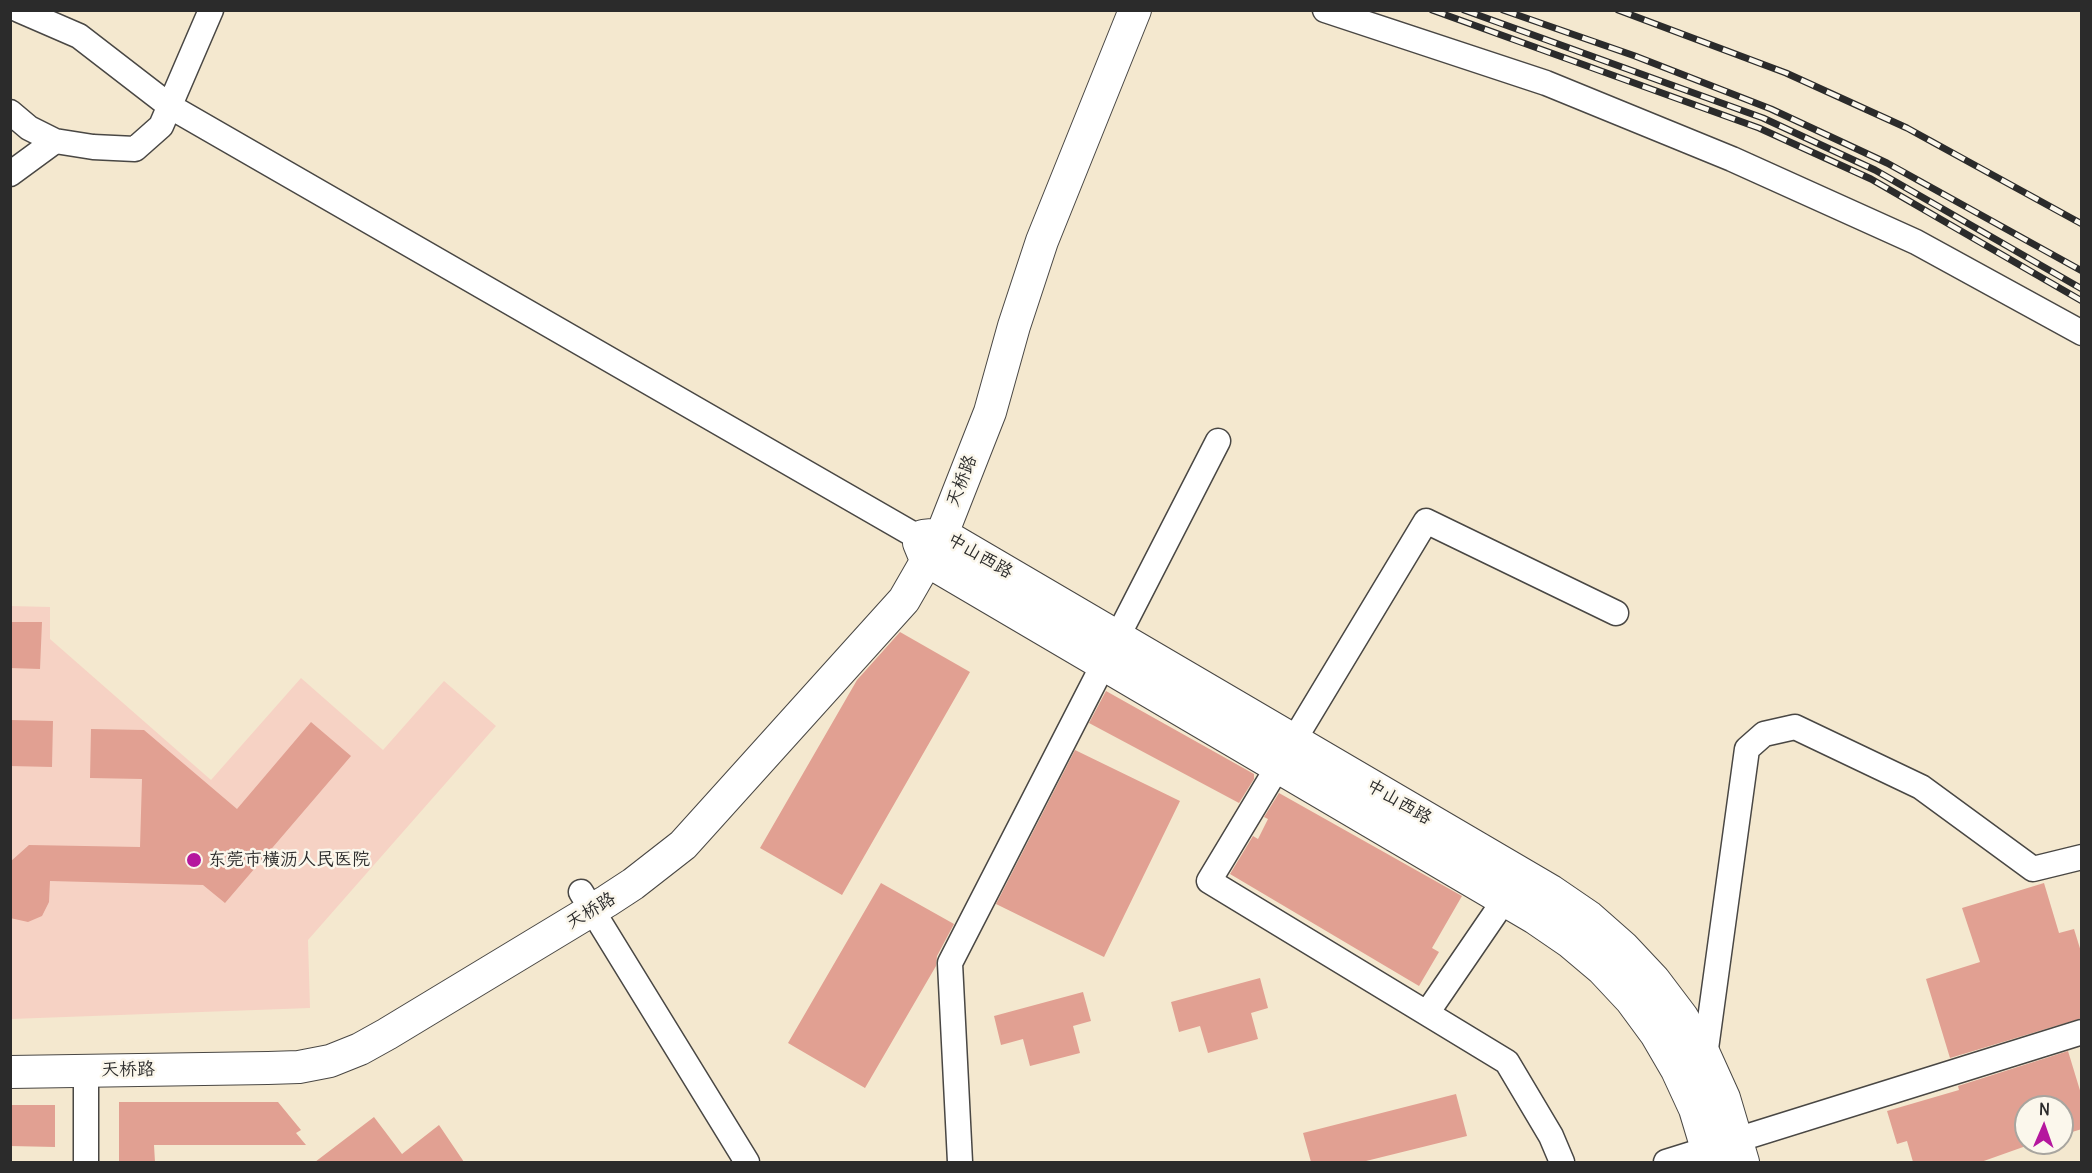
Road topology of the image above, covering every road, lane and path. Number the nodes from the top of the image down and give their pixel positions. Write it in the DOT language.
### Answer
graph roads {
  1 [pos="19,10"];
  2 [pos="211,10"];
  3 [pos="1135,10"];
  4 [pos="1325,10"];
  5 [pos="171,107"];
  6 [pos="10,112"];
  7 [pos="55,141"];
  8 [pos="10,174"];
  9 [pos="2082,333"];
  10 [pos="1218,441"];
  11 [pos="928,543"];
  12 [pos="1616,613"];
  13 [pos="1118,637"];
  14 [pos="1104,664"];
  15 [pos="1294,740"];
  16 [pos="1278,767"];
  17 [pos="2082,857"];
  18 [pos="1522,874"];
  19 [pos="1504,900"];
  20 [pos="587,901"];
  21 [pos="1427,1012"];
  22 [pos="2082,1032"];
  23 [pos="10,1052"];
  24 [pos="1705,1056"];
  25 [pos="86,1071"];
  26 [pos="10,1072"];
  27 [pos="1741,1152"];
  28 [pos="1710,1156"];
  29 [pos="86,1162"];
  30 [pos="747,1162"];
  31 [pos="960,1162"];
  32 [pos="1562,1162"];
  33 [pos="1666,1162"];
  1 -- 5 [label="street"];
  2 -- 5 [label="street"];
  3 -- 11 [label="main road, 天桥路"];
  4 -- 9 [label="street"];
  5 -- 7 [label="street"];
  5 -- 11 [label="street"];
  6 -- 7 [label="street"];
  7 -- 8 [label="street"];
  10 -- 13 [label="street"];
  11 -- 13 [label="main road, 中山西路"];
  11 -- 14 [label="main road, 中山西路"];
  11 -- 20 [label="main road, 天桥路"];
  12 -- 15 [label="street"];
  13 -- 14 [label="street"];
  13 -- 15 [label="main road, 中山西路"];
  14 -- 16 [label="main road, 中山西路"];
  14 -- 31 [label="street"];
  15 -- 16 [label="street"];
  15 -- 18 [label="main road, 中山西路"];
  16 -- 19 [label="main road, 中山西路"];
  16 -- 21 [label="street"];
  17 -- 24 [label="street"];
  18 -- 19 [label="street"];
  18 -- 24 [label="main road, 中山西路"];
  19 -- 21 [label="street"];
  19 -- 28 [label="main road, 中山西路"];
  20 -- 23 [label="main road, 天桥路"];
  20 -- 25 [label="main road, 天桥路"];
  20 -- 30 [label="street"];
  21 -- 32 [label="street"];
  22 -- 27 [label="street"];
  24 -- 27 [label="main road, 中山西路"];
  25 -- 26 [label="main road, 天桥路"];
  25 -- 29 [label="street"];
  27 -- 28 [label="street"];
  28 -- 33 [label="street"];
}
